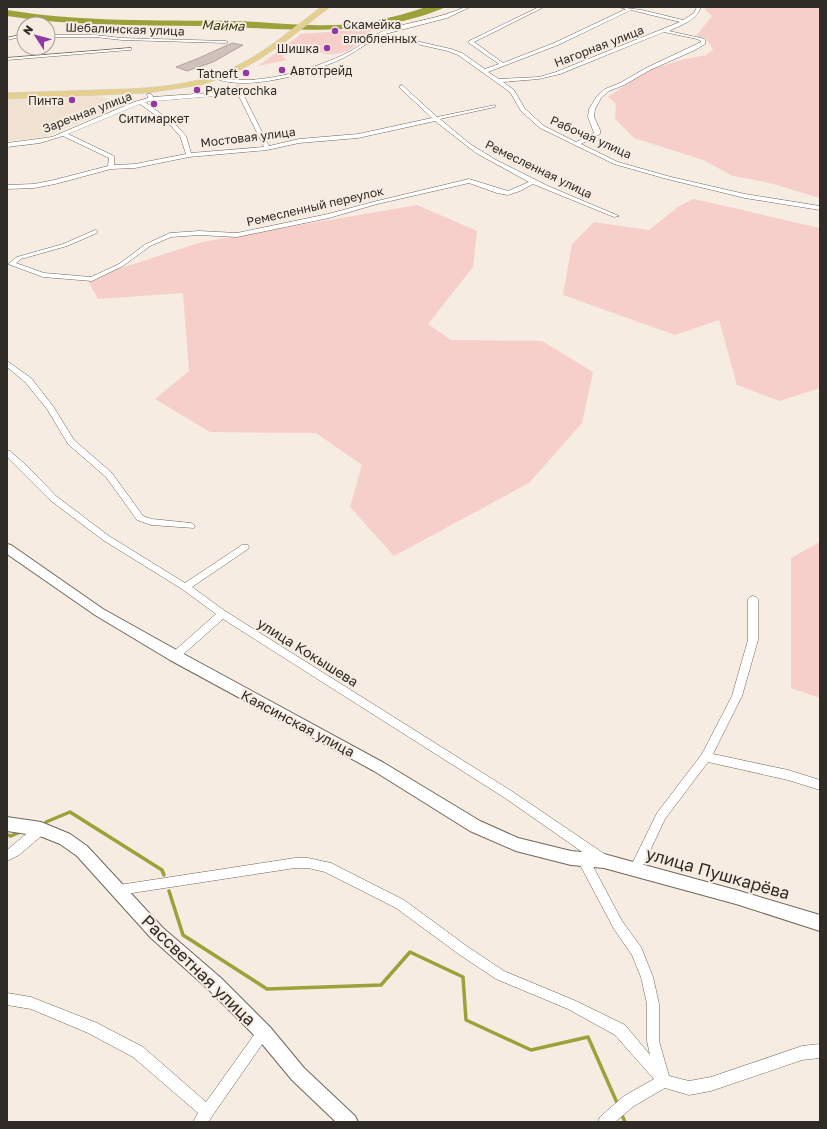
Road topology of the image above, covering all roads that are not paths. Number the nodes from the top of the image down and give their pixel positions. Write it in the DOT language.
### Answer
graph roads {
  1 [pos="318,7"];
  2 [pos="326,7"];
  3 [pos="468,7"];
  4 [pos="542,7"];
  5 [pos="620,7"];
  6 [pos="691,7"];
  7 [pos="699,8"];
  8 [pos="630,9"];
  9 [pos="309,16"];
  10 [pos="684,22"];
  11 [pos="664,31"];
  12 [pos="380,34"];
  13 [pos="56,37"];
  14 [pos="226,42"];
  15 [pos="129,48"];
  16 [pos="7,60"];
  17 [pos="503,65"];
  18 [pos="485,71"];
  19 [pos="213,76"];
  20 [pos="236,82"];
  21 [pos="498,82"];
  22 [pos="402,88"];
  23 [pos="148,92"];
  24 [pos="238,92"];
  25 [pos="7,94"];
  26 [pos="151,99"];
  27 [pos="141,102"];
  28 [pos="493,106"];
  29 [pos="435,118"];
  30 [pos="63,134"];
  31 [pos="576,144"];
  32 [pos="7,145"];
  33 [pos="268,148"];
  34 [pos="189,155"];
  35 [pos="111,167"];
  36 [pos="534,181"];
  37 [pos="7,187"];
  38 [pos="820,208"];
  39 [pos="616,216"];
  40 [pos="95,232"];
  41 [pos="8,265"];
  42 [pos="7,363"];
  43 [pos="7,453"];
  44 [pos="191,526"];
  45 [pos="245,547"];
  46 [pos="7,548"];
  47 [pos="185,587"];
  48 [pos="753,599"];
  49 [pos="222,614"];
  50 [pos="175,656"];
  51 [pos="706,757"];
  52 [pos="820,785"];
  53 [pos="7,824"];
  54 [pos="41,829"];
  55 [pos="7,856"];
  56 [pos="583,859"];
  57 [pos="604,861"];
  58 [pos="635,870"];
  59 [pos="119,890"];
  60 [pos="820,923"];
  61 [pos="7,999"];
  62 [pos="264,1033"];
  63 [pos="820,1051"];
  64 [pos="664,1081"];
  65 [pos="203,1117"];
  66 [pos="609,1118"];
  67 [pos="349,1122"];
  1 -- 9 [label="main road"];
  2 -- 9 [label="main road"];
  3 -- 12 [label="street"];
  4 -- 17 [label="street"];
  5 -- 8 [label="street"];
  6 -- 7 [label="street"];
  7 -- 10 [label="street, Нагорная улица"];
  8 -- 10 [label="street"];
  8 -- 17 [label="street"];
  9 -- 19 [label="main road"];
  10 -- 11 [label="street, Нагорная улица"];
  11 -- 21 [label="street, Нагорная улица"];
  11 -- 31 [label="street"];
  12 -- 18 [label="street, Рабочая улица"];
  12 -- 20 [label="street"];
  13 -- 14 [label="street, Шебалинская улица"];
  15 -- 16 [label="street"];
  17 -- 18 [label="street"];
  18 -- 21 [label="street, Рабочая улица"];
  19 -- 20 [label="street"];
  19 -- 25 [label="main road"];
  20 -- 24 [label="street"];
  21 -- 31 [label="street, Рабочая улица"];
  22 -- 29 [label="street, Ремесленная улица"];
  23 -- 26 [label="street"];
  24 -- 26 [label="street, Заречная улица"];
  24 -- 33 [label="street"];
  26 -- 27 [label="street, Заречная улица"];
  27 -- 30 [label="street, Заречная улица"];
  27 -- 34 [label="street"];
  28 -- 29 [label="street, Мостовая улица"];
  29 -- 33 [label="street, Мостовая улица"];
  29 -- 36 [label="street, Ремесленная улица"];
  30 -- 32 [label="street, Заречная улица"];
  30 -- 35 [label="street"];
  31 -- 38 [label="street, Рабочая улица"];
  33 -- 34 [label="street, Мостовая улица"];
  34 -- 35 [label="street, Мостовая улица"];
  35 -- 37 [label="street, Мостовая улица"];
  36 -- 39 [label="street, Ремесленная улица"];
  36 -- 41 [label="street, Ремесленный переулок"];
  40 -- 41 [label="street"];
  42 -- 44 [label="street"];
  43 -- 47 [label="street, улица Кокышева"];
  45 -- 47 [label="street"];
  46 -- 50 [label="street, Каясинская улица"];
  47 -- 49 [label="street, улица Кокышева"];
  48 -- 51 [label="street"];
  49 -- 50 [label="street"];
  49 -- 57 [label="street, улица Кокышева"];
  50 -- 56 [label="street, Каясинская улица"];
  51 -- 52 [label="street"];
  51 -- 58 [label="street"];
  53 -- 54 [label="street, Рассветная улица"];
  54 -- 55 [label="street"];
  54 -- 59 [label="street, Рассветная улица"];
  56 -- 57 [label="street, Каясинская улица"];
  56 -- 64 [label="street"];
  57 -- 58 [label="street, улица Пушкарёва"];
  58 -- 60 [label="street, улица Пушкарёва"];
  59 -- 62 [label="street, Рассветная улица"];
  59 -- 64 [label="street"];
  61 -- 65 [label="street"];
  62 -- 65 [label="street"];
  62 -- 67 [label="street, Рассветная улица"];
  63 -- 64 [label="street"];
  64 -- 66 [label="street"];
}
